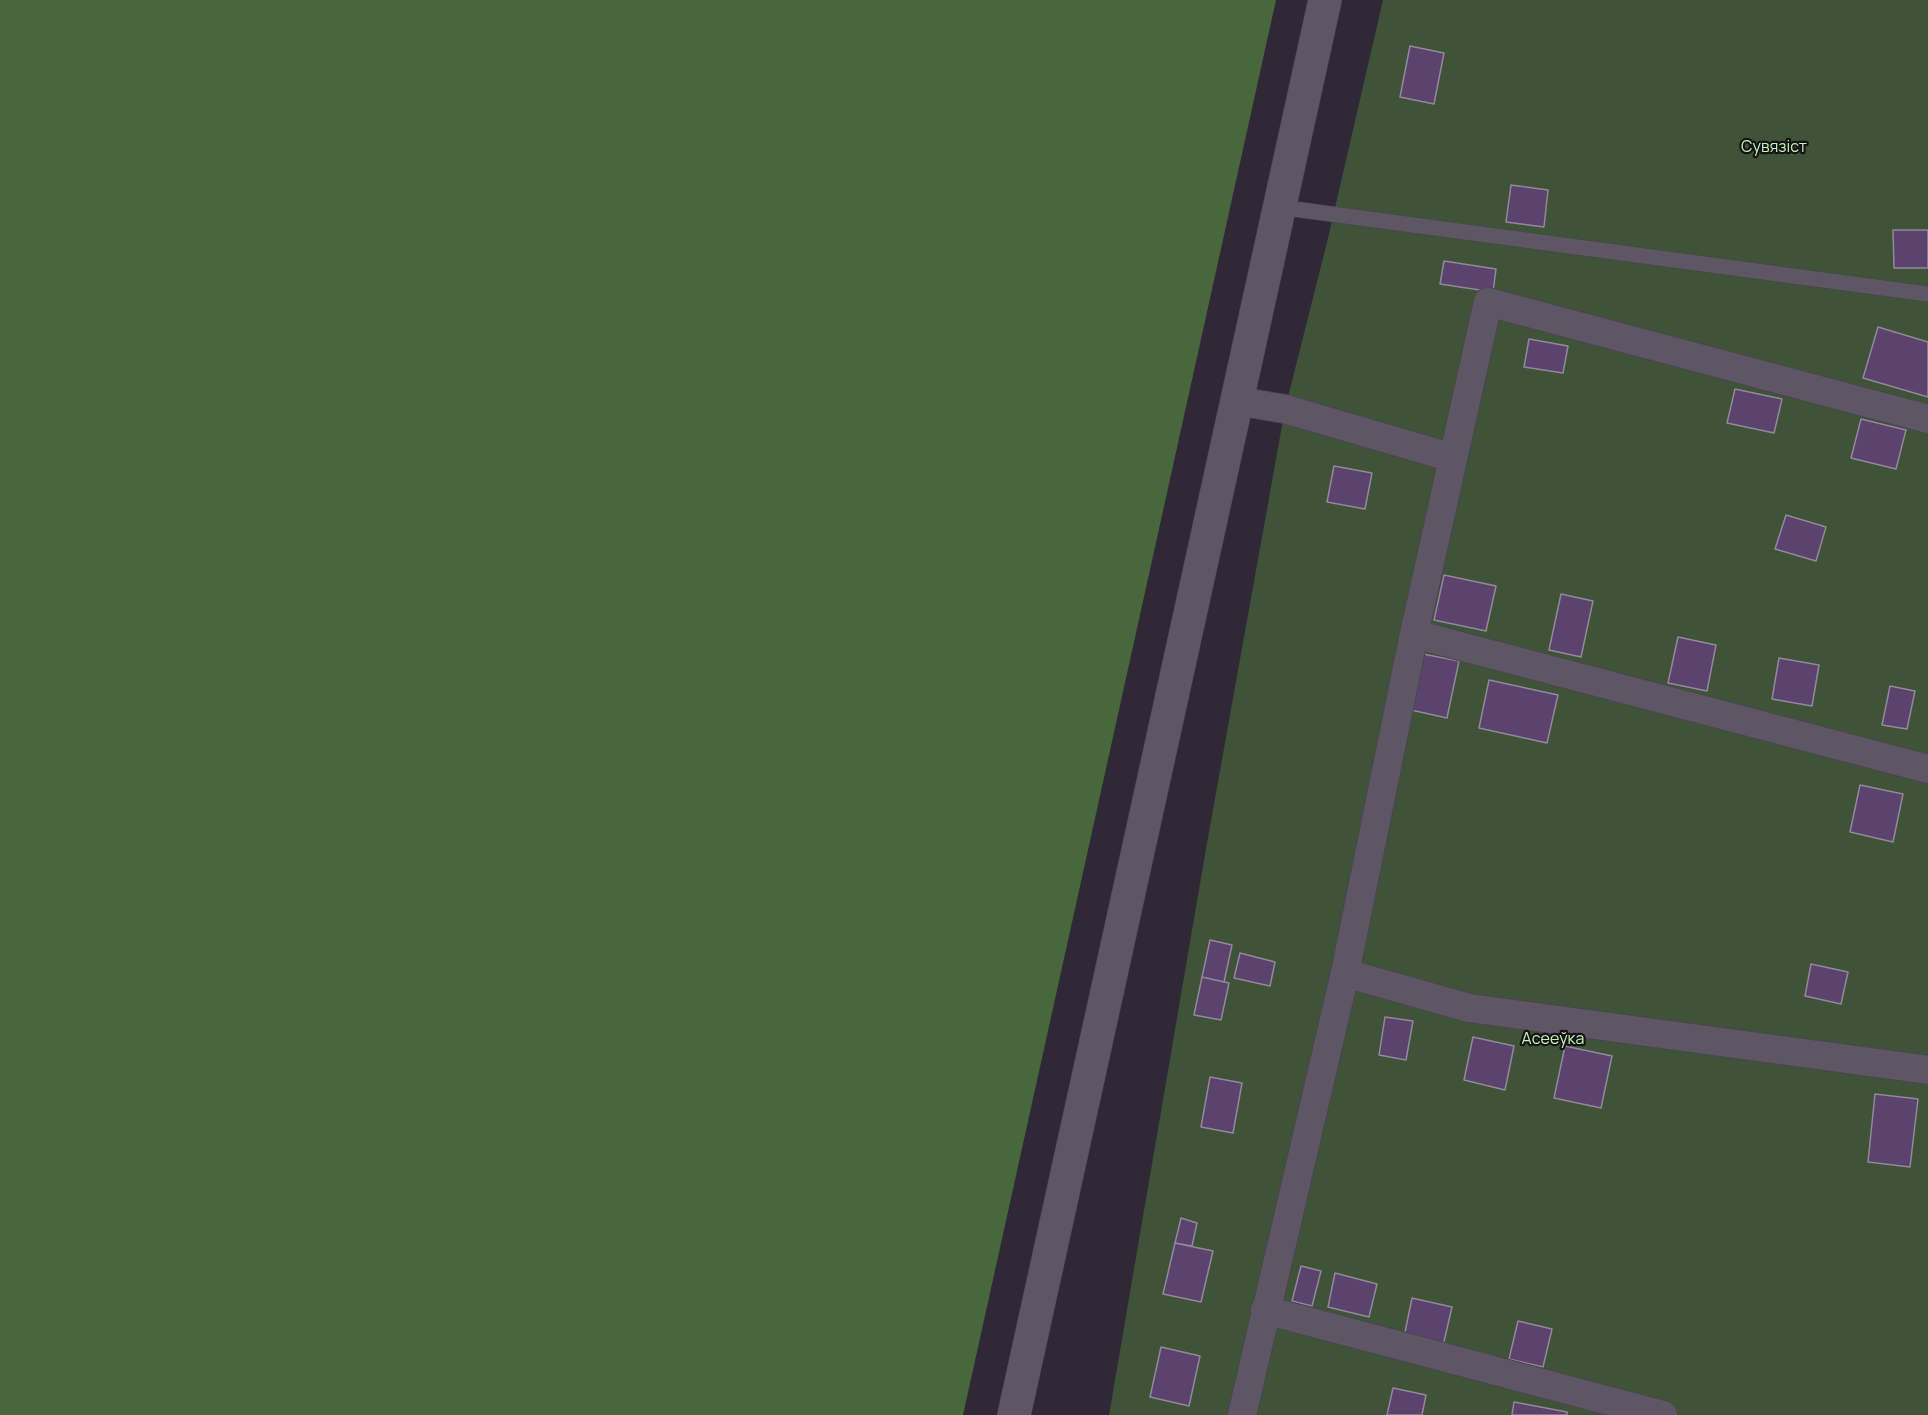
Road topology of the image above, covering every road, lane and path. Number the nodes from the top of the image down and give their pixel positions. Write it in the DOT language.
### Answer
graph roads {
  1 [pos="1325,0"];
  2 [pos="1279,207"];
  3 [pos="1928,294"];
  4 [pos="1237,401"];
  5 [pos="1928,419"];
  6 [pos="1453,458"];
  7 [pos="1414,634"];
  8 [pos="1928,769"];
  9 [pos="1345,973"];
  10 [pos="1928,1070"];
  11 [pos="1265,1310"];
  12 [pos="1014,1415"];
  13 [pos="1242,1415"];
  14 [pos="1663,1415"];
  1 -- 2 [label="street"];
  2 -- 3 [label="lane"];
  2 -- 4 [label="street"];
  4 -- 6 [label="street"];
  4 -- 12 [label="street"];
  5 -- 6 [label="street"];
  6 -- 7 [label="street"];
  7 -- 8 [label="street"];
  7 -- 9 [label="street"];
  9 -- 10 [label="street"];
  9 -- 11 [label="street"];
  11 -- 13 [label="street"];
  11 -- 14 [label="street"];
}
